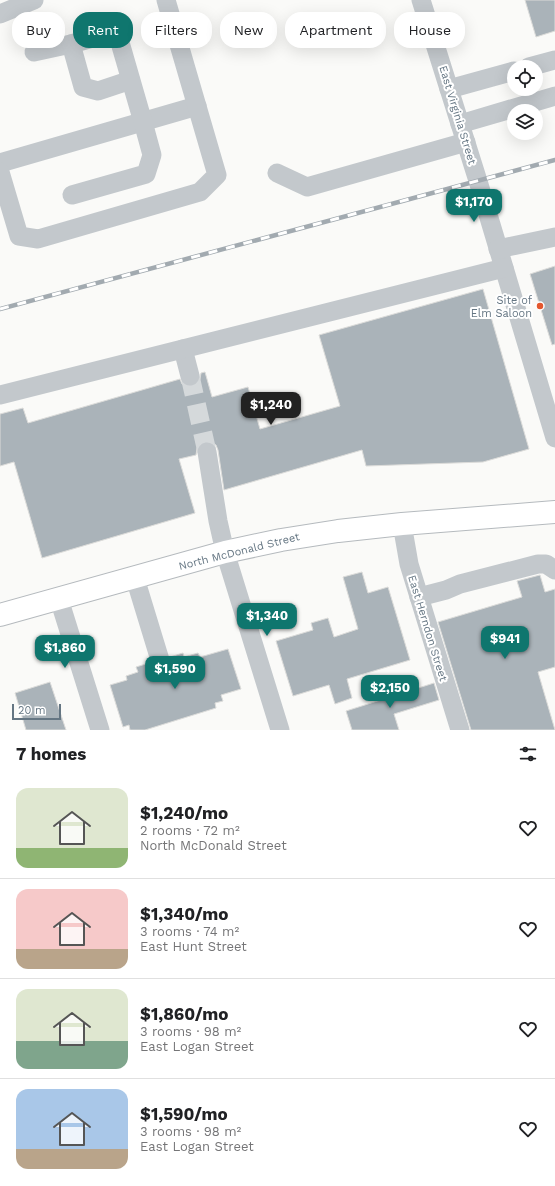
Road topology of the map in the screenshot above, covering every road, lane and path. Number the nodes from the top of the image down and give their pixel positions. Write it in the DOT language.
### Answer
graph roads {
  1 [pos="34,0"];
  2 [pos="166,0"];
  3 [pos="422,0"];
  4 [pos="0,14"];
  5 [pos="70,44"];
  6 [pos="34,52"];
  7 [pos="555,60"];
  8 [pos="543,63"];
  9 [pos="507,73"];
  10 [pos="131,80"];
  11 [pos="450,89"];
  12 [pos="555,96"];
  13 [pos="197,106"];
  14 [pos="144,122"];
  15 [pos="460,124"];
  16 [pos="466,142"];
  17 [pos="0,163"];
  18 [pos="0,172"];
  19 [pos="277,173"];
  20 [pos="72,195"];
  21 [pos="555,237"];
  22 [pos="498,249"];
  23 [pos="504,268"];
  24 [pos="183,350"];
  25 [pos="190,376"];
  26 [pos="0,395"];
  27 [pos="555,438"];
  28 [pos="207,452"];
  29 [pos="555,512"];
  30 [pos="402,524"];
  31 [pos="225,552"];
  32 [pos="555,570"];
  33 [pos="135,578"];
  34 [pos="419,597"];
  35 [pos="59,599"];
  36 [pos="0,615"];
  37 [pos="160,660"];
  38 [pos="100,730"];
  39 [pos="280,730"];
  40 [pos="460,730"];
  1 -- 4 [label="street"];
  2 -- 13 [label="street"];
  3 -- 11 [label="street, East Virginia Street"];
  5 -- 6 [label="street"];
  5 -- 10 [label="street"];
  5 -- 10 [label="street"];
  7 -- 8 [label="street"];
  9 -- 11 [label="street"];
  10 -- 14 [label="street"];
  11 -- 15 [label="street, East Virginia Street"];
  12 -- 15 [label="street"];
  13 -- 14 [label="street"];
  13 -- 18 [label="street"];
  14 -- 17 [label="street"];
  14 -- 20 [label="street"];
  15 -- 16 [label="street, East Virginia Street"];
  16 -- 19 [label="street"];
  16 -- 22 [label="street, East Virginia Street"];
  21 -- 22 [label="street"];
  22 -- 23 [label="street, East Virginia Street"];
  23 -- 24 [label="street"];
  23 -- 27 [label="street, East Virginia Street"];
  24 -- 25 [label="street"];
  24 -- 26 [label="street"];
  28 -- 31 [label="street"];
  29 -- 30 [label="main road, North McDonald Street"];
  30 -- 31 [label="main road, North McDonald Street"];
  30 -- 34 [label="street, East Herndon Street"];
  31 -- 33 [label="main road, North McDonald Street"];
  31 -- 39 [label="street"];
  32 -- 34 [label="street"];
  33 -- 35 [label="main road, North McDonald Street"];
  33 -- 37 [label="street"];
  34 -- 40 [label="street, East Herndon Street"];
  35 -- 36 [label="main road, North McDonald Street"];
  35 -- 38 [label="street"];
}
